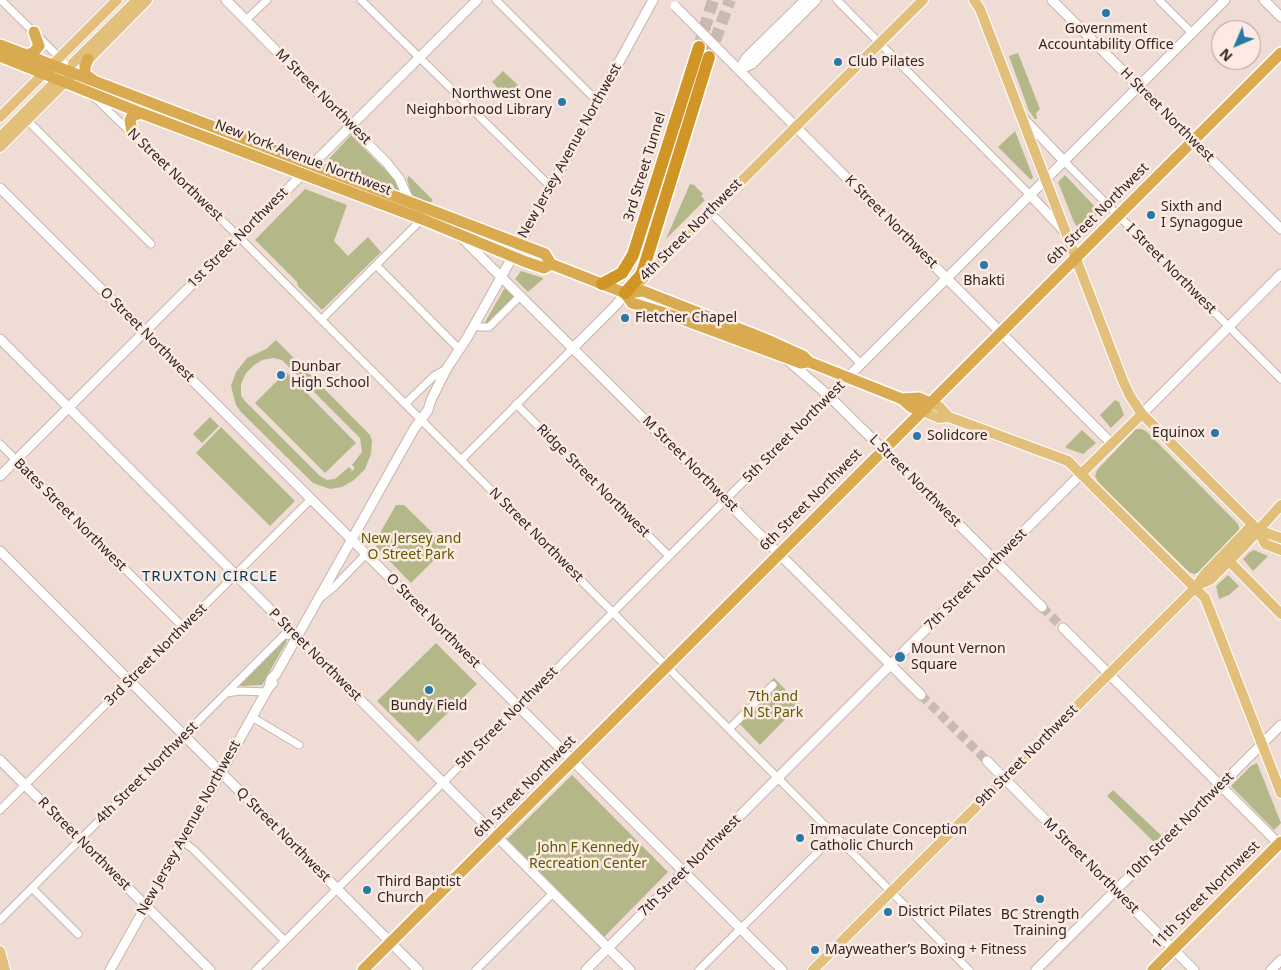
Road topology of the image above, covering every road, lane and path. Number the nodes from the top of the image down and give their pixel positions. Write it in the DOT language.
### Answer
graph roads {
  1 [pos="2,0"];
  2 [pos="127,0"];
  3 [pos="137,0"];
  4 [pos="148,0"];
  5 [pos="226,0"];
  6 [pos="267,0"];
  7 [pos="361,0"];
  8 [pos="477,0"];
  9 [pos="496,0"];
  10 [pos="653,0"];
  11 [pos="805,0"];
  12 [pos="816,0"];
  13 [pos="837,0"];
  14 [pos="923,0"];
  15 [pos="1052,0"];
  16 [pos="1159,0"];
  17 [pos="1225,0"];
  18 [pos="1264,0"];
  19 [pos="115,1"];
  20 [pos="672,3"];
  21 [pos="978,3"];
  22 [pos="1281,17"];
  23 [pos="246,20"];
  24 [pos="34,32"];
  25 [pos="1192,33"];
  26 [pos="880,42"];
  27 [pos="0,45"];
  28 [pos="698,47"];
  29 [pos="1281,52"];
  30 [pos="25,55"];
  31 [pos="0,56"];
  32 [pos="710,57"];
  33 [pos="418,58"];
  34 [pos="88,59"];
  35 [pos="739,70"];
  36 [pos="59,71"];
  37 [pos="96,81"];
  38 [pos="1139,86"];
  39 [pos="90,92"];
  40 [pos="598,101"];
  41 [pos="141,113"];
  42 [pos="1021,115"];
  43 [pos="0,117"];
  44 [pos="27,120"];
  45 [pos="351,126"];
  46 [pos="795,126"];
  47 [pos="0,127"];
  48 [pos="132,132"];
  49 [pos="0,137"];
  50 [pos="1193,141"];
  51 [pos="0,147"];
  52 [pos="1064,161"];
  53 [pos="312,164"];
  54 [pos="302,174"];
  55 [pos="1046,180"];
  56 [pos="550,186"];
  57 [pos="0,188"];
  58 [pos="1030,195"];
  59 [pos="410,202"];
  60 [pos="710,212"];
  61 [pos="1118,216"];
  62 [pos="422,219"];
  63 [pos="1281,229"];
  64 [pos="458,234"];
  65 [pos="1066,234"];
  66 [pos="239,238"];
  67 [pos="151,244"];
  68 [pos="519,244"];
  69 [pos="513,256"];
  70 [pos="1076,258"];
  71 [pos="551,264"];
  72 [pos="376,265"];
  73 [pos="1281,274"];
  74 [pos="502,278"];
  75 [pos="947,278"];
  76 [pos="602,284"];
  77 [pos="626,294"];
  78 [pos="520,296"];
  79 [pos="488,302"];
  80 [pos="321,320"];
  81 [pos="1229,326"];
  82 [pos="478,327"];
  83 [pos="144,332"];
  84 [pos="1001,332"];
  85 [pos="0,339"];
  86 [pos="573,348"];
  87 [pos="460,349"];
  88 [pos="785,358"];
  89 [pos="809,362"];
  90 [pos="861,364"];
  91 [pos="447,368"];
  92 [pos="848,377"];
  93 [pos="1281,379"];
  94 [pos="829,396"];
  95 [pos="405,404"];
  96 [pos="516,404"];
  97 [pos="926,407"];
  98 [pos="68,408"];
  99 [pos="1142,414"];
  100 [pos="420,419"];
  101 [pos="0,444"];
  102 [pos="1112,444"];
  103 [pos="883,450"];
  104 [pos="16,460"];
  105 [pos="461,460"];
  106 [pos="1081,474"];
  107 [pos="0,476"];
  108 [pos="311,499"];
  109 [pos="726,500"];
  110 [pos="1281,505"];
  111 [pos="1255,528"];
  112 [pos="1281,538"];
  113 [pos="351,540"];
  114 [pos="1281,550"];
  115 [pos="0,551"];
  116 [pos="779,553"];
  117 [pos="366,554"];
  118 [pos="669,556"];
  119 [pos="996,560"];
  120 [pos="1229,562"];
  121 [pos="236,575"];
  122 [pos="1197,586"];
  123 [pos="317,601"];
  124 [pos="1042,607"];
  125 [pos="614,613"];
  126 [pos="1281,614"];
  127 [pos="183,627"];
  128 [pos="1063,628"];
  129 [pos="297,636"];
  130 [pos="891,665"];
  131 [pos="667,666"];
  132 [pos="1109,674"];
  133 [pos="130,681"];
  134 [pos="773,684"];
  135 [pos="268,689"];
  136 [pos="227,693"];
  137 [pos="921,695"];
  138 [pos="518,707"];
  139 [pos="252,717"];
  140 [pos="1281,725"];
  141 [pos="729,728"];
  142 [pos="184,736"];
  143 [pos="1262,744"];
  144 [pos="299,745"];
  145 [pos="0,760"];
  146 [pos="572,761"];
  147 [pos="987,761"];
  148 [pos="221,772"];
  149 [pos="778,778"];
  150 [pos="1005,779"];
  151 [pos="1278,780"];
  152 [pos="443,782"];
  153 [pos="25,785"];
  154 [pos="1220,786"];
  155 [pos="1281,793"];
  156 [pos="0,810"];
  157 [pos="835,835"];
  158 [pos="497,836"];
  159 [pos="80,840"];
  160 [pos="182,841"];
  161 [pos="1280,844"];
  162 [pos="684,872"];
  163 [pos="32,888"];
  164 [pos="337,889"];
  165 [pos="1116,890"];
  166 [pos="891,892"];
  167 [pos="553,893"];
  168 [pos="146,906"];
  169 [pos="0,920"];
  170 [pos="741,929"];
  171 [pos="78,934"];
  172 [pos="285,941"];
  173 [pos="390,942"];
  174 [pos="608,948"];
  175 [pos="1174,949"];
  176 [pos="0,951"];
  177 [pos="1281,960"];
  178 [pos="5,970"];
  179 [pos="110,970"];
  180 [pos="210,970"];
  181 [pos="256,970"];
  182 [pos="363,970"];
  183 [pos="418,970"];
  184 [pos="476,970"];
  185 [pos="586,970"];
  186 [pos="630,970"];
  187 [pos="699,970"];
  188 [pos="782,970"];
  189 [pos="813,970"];
  190 [pos="969,970"];
  191 [pos="1036,970"];
  192 [pos="1153,970"];
  193 [pos="1194,970"];
  194 [pos="1271,970"];
  1 -- 24 [label="street"];
  2 -- 36 [label="main road"];
  3 -- 36 [label="main road"];
  4 -- 34 [label="main road"];
  5 -- 23 [label="street, M Street Northwest"];
  6 -- 23 [label="street"];
  7 -- 33 [label="street"];
  8 -- 33 [label="street, 1st Street Northwest"];
  9 -- 40 [label="street"];
  10 -- 40 [label="street, New Jersey Avenue Northwest"];
  11 -- 35 [label="street"];
  12 -- 35 [label="street"];
  13 -- 26 [label="street"];
  14 -- 26 [label="main road, 4th Street Northwest"];
  15 -- 38 [label="street, H Street Northwest"];
  16 -- 25 [label="street"];
  17 -- 25 [label="street, 5th Street Northwest"];
  18 -- 22 [label="street"];
  19 -- 36 [label="main road"];
  20 -- 35 [label="street, K Street Northwest, bridge"];
  21 -- 42 [label="main road"];
  23 -- 45 [label="street, M Street Northwest"];
  24 -- 30 [label="highway"];
  24 -- 36 [label="street"];
  25 -- 38 [label="street, 5th Street Northwest"];
  26 -- 46 [label="main road, 4th Street Northwest"];
  26 -- 58 [label="street"];
  27 -- 30 [label="highway"];
  28 -- 76 [label="highway, 3rd Street Tunnel"];
  29 -- 50 [label="highway, 6th Street Northwest"];
  30 -- 36 [label="highway"];
  31 -- 36 [label="highway"];
  32 -- 77 [label="highway, 3rd Street Tunnel"];
  33 -- 45 [label="street, 1st Street Northwest"];
  33 -- 56 [label="street"];
  34 -- 36 [label="main road"];
  34 -- 37 [label="highway"];
  35 -- 46 [label="street, K Street Northwest"];
  36 -- 37 [label="highway, New York Avenue Northwest"];
  36 -- 39 [label="highway, New York Avenue Northwest"];
  36 -- 43 [label="main road"];
  36 -- 44 [label="main road"];
  36 -- 47 [label="main road"];
  36 -- 49 [label="main road"];
  37 -- 53 [label="highway, New York Avenue Northwest"];
  38 -- 50 [label="street, H Street Northwest"];
  38 -- 52 [label="street, 5th Street Northwest"];
  39 -- 41 [label="highway, New York Avenue Northwest"];
  39 -- 48 [label="street, N Street Northwest"];
  40 -- 56 [label="street, New Jersey Avenue Northwest"];
  41 -- 48 [label="highway"];
  41 -- 54 [label="highway, New York Avenue Northwest"];
  42 -- 52 [label="street, I Street Northwest"];
  42 -- 55 [label="main road"];
  44 -- 51 [label="main road"];
  44 -- 67 [label="street"];
  45 -- 53 [label="street, 1st Street Northwest"];
  45 -- 59 [label="street, M Street Northwest"];
  46 -- 60 [label="main road, 4th Street Northwest"];
  46 -- 75 [label="street, K Street Northwest"];
  48 -- 66 [label="street, N Street Northwest"];
  50 -- 61 [label="highway, 6th Street Northwest"];
  50 -- 63 [label="street, H Street Northwest"];
  52 -- 55 [label="street, 5th Street Northwest"];
  52 -- 61 [label="street, I Street Northwest"];
  53 -- 54 [label="street, 1st Street Northwest"];
  53 -- 59 [label="highway, New York Avenue Northwest"];
  54 -- 62 [label="highway, New York Avenue Northwest"];
  54 -- 66 [label="street, 1st Street Northwest"];
  55 -- 58 [label="street, 5th Street Northwest"];
  55 -- 65 [label="main road"];
  56 -- 68 [label="street, New Jersey Avenue Northwest"];
  57 -- 83 [label="street, O Street Northwest"];
  58 -- 65 [label="street"];
  58 -- 75 [label="street, 5th Street Northwest"];
  59 -- 68 [label="highway, New York Avenue Northwest"];
  60 -- 77 [label="main road, 4th Street Northwest"];
  60 -- 90 [label="street"];
  61 -- 70 [label="highway, 6th Street Northwest"];
  61 -- 81 [label="street, I Street Northwest"];
  62 -- 64 [label="highway, New York Avenue Northwest"];
  62 -- 72 [label="street"];
  64 -- 69 [label="highway, New York Avenue Northwest"];
  64 -- 74 [label="street, M Street Northwest"];
  65 -- 70 [label="main road"];
  66 -- 80 [label="street, N Street Northwest"];
  66 -- 83 [label="street, 1st Street Northwest"];
  68 -- 69 [label="street, New Jersey Avenue Northwest"];
  68 -- 71 [label="highway, New York Avenue Northwest"];
  69 -- 71 [label="highway, New York Avenue Northwest"];
  69 -- 74 [label="street, New Jersey Avenue Northwest"];
  70 -- 84 [label="highway, 6th Street Northwest"];
  70 -- 99 [label="main road"];
  71 -- 76 [label="highway, New York Avenue Northwest"];
  72 -- 80 [label="street"];
  72 -- 87 [label="street"];
  73 -- 81 [label="street, 7th Street Northwest"];
  74 -- 78 [label="street, M Street Northwest"];
  74 -- 79 [label="street, New Jersey Avenue Northwest"];
  75 -- 84 [label="street, K Street Northwest"];
  75 -- 90 [label="street, 5th Street Northwest"];
  76 -- 77 [label="highway, New York Avenue Northwest"];
  77 -- 86 [label="street, 4th Street Northwest"];
  77 -- 88 [label="highway, New York Avenue Northwest"];
  77 -- 89 [label="highway, New York Avenue Northwest"];
  78 -- 82 [label="street"];
  78 -- 86 [label="street, M Street Northwest"];
  79 -- 82 [label="street, New Jersey Avenue Northwest"];
  79 -- 87 [label="street, New Jersey Avenue Northwest"];
  80 -- 95 [label="street, N Street Northwest"];
  81 -- 93 [label="street, I Street Northwest"];
  81 -- 99 [label="street, 7th Street Northwest"];
  82 -- 91 [label="street, New Jersey Avenue Northwest"];
  83 -- 98 [label="street, 1st Street Northwest"];
  83 -- 108 [label="street, O Street Northwest"];
  84 -- 97 [label="highway, 6th Street Northwest"];
  84 -- 102 [label="street, K Street Northwest"];
  85 -- 98 [label="street, P Street Northwest"];
  86 -- 96 [label="street, 4th Street Northwest"];
  86 -- 109 [label="street, M Street Northwest"];
  87 -- 91 [label="street, New Jersey Avenue Northwest"];
  88 -- 89 [label="highway, New York Avenue Northwest"];
  88 -- 94 [label="street, L Street Northwest"];
  89 -- 92 [label="highway, New York Avenue Northwest"];
  90 -- 92 [label="street, 5th Street Northwest"];
  91 -- 95 [label="street"];
  91 -- 100 [label="street, New Jersey Avenue Northwest"];
  92 -- 94 [label="street, 5th Street Northwest"];
  92 -- 97 [label="highway, New York Avenue Northwest"];
  94 -- 103 [label="street, L Street Northwest"];
  94 -- 109 [label="street, 5th Street Northwest"];
  95 -- 100 [label="street, N Street Northwest"];
  96 -- 105 [label="street, 4th Street Northwest"];
  96 -- 118 [label="street, Ridge Street Northwest"];
  97 -- 103 [label="highway, 6th Street Northwest"];
  97 -- 106 [label="main road, New York Avenue Northwest"];
  98 -- 104 [label="street, 1st Street Northwest"];
  98 -- 121 [label="street, P Street Northwest"];
  99 -- 102 [label="main road, 7th Street Northwest"];
  99 -- 111 [label="main road"];
  100 -- 105 [label="street, N Street Northwest"];
  100 -- 113 [label="street, New Jersey Avenue Northwest"];
  101 -- 104 [label="street, Bates Street Northwest"];
  102 -- 106 [label="main road, 7th Street Northwest"];
  103 -- 116 [label="highway, 6th Street Northwest"];
  103 -- 119 [label="street, L Street Northwest"];
  104 -- 107 [label="street, 1st Street Northwest"];
  104 -- 127 [label="street, Bates Street Northwest"];
  105 -- 125 [label="street, N Street Northwest"];
  106 -- 119 [label="street, 7th Street Northwest"];
  106 -- 122 [label="main road, New York Avenue Northwest"];
  108 -- 113 [label="street, O Street Northwest"];
  108 -- 121 [label="street, 3rd Street Northwest"];
  109 -- 116 [label="street, M Street Northwest"];
  109 -- 118 [label="street, 5th Street Northwest"];
  110 -- 111 [label="main road, 9th Street Northwest"];
  111 -- 112 [label="main road"];
  111 -- 114 [label="main road"];
  111 -- 120 [label="main road, 9th Street Northwest"];
  111 -- 122 [label="main road, 9th Street Northwest"];
  113 -- 117 [label="street, O Street Northwest"];
  113 -- 123 [label="street, New Jersey Avenue Northwest"];
  115 -- 133 [label="street, Q Street Northwest"];
  116 -- 130 [label="street, M Street Northwest"];
  116 -- 131 [label="highway, 6th Street Northwest"];
  117 -- 123 [label="street"];
  117 -- 138 [label="street, O Street Northwest"];
  118 -- 125 [label="street, 5th Street Northwest"];
  119 -- 124 [label="street, L Street Northwest"];
  119 -- 130 [label="street, 7th Street Northwest"];
  120 -- 122 [label="main road, 9th Street Northwest"];
  120 -- 126 [label="main road"];
  121 -- 127 [label="street, 3rd Street Northwest"];
  121 -- 129 [label="street, P Street Northwest"];
  122 -- 132 [label="main road, 9th Street Northwest"];
  122 -- 143 [label="main road, New York Avenue Northwest"];
  123 -- 129 [label="street, New Jersey Avenue Northwest"];
  125 -- 131 [label="street, N Street Northwest"];
  125 -- 138 [label="street, 5th Street Northwest"];
  127 -- 133 [label="street, 3rd Street Northwest"];
  128 -- 132 [label="street"];
  129 -- 135 [label="street, New Jersey Avenue Northwest"];
  129 -- 136 [label="street, 4th Street Northwest"];
  129 -- 152 [label="street, P Street Northwest"];
  130 -- 137 [label="street, M Street Northwest"];
  130 -- 149 [label="street, 7th Street Northwest"];
  131 -- 141 [label="street, N Street Northwest"];
  131 -- 146 [label="highway, 6th Street Northwest"];
  132 -- 150 [label="main road, 9th Street Northwest"];
  132 -- 154 [label="street"];
  133 -- 142 [label="street, Q Street Northwest"];
  133 -- 153 [label="street, 3rd Street Northwest"];
  134 -- 141 [label="street"];
  135 -- 136 [label="street"];
  135 -- 139 [label="street, New Jersey Avenue Northwest"];
  136 -- 142 [label="street, 4th Street Northwest"];
  138 -- 146 [label="street, O Street Northwest"];
  138 -- 152 [label="street, 5th Street Northwest"];
  139 -- 144 [label="street"];
  139 -- 148 [label="street, New Jersey Avenue Northwest"];
  140 -- 143 [label="street, 10th Street Northwest"];
  141 -- 149 [label="street, N Street Northwest"];
  142 -- 148 [label="street, Q Street Northwest"];
  142 -- 159 [label="street, 4th Street Northwest"];
  143 -- 151 [label="main road, New York Avenue Northwest"];
  143 -- 154 [label="street, 10th Street Northwest"];
  145 -- 153 [label="street, R Street Northwest"];
  146 -- 158 [label="highway, 6th Street Northwest"];
  146 -- 162 [label="street, O Street Northwest"];
  147 -- 150 [label="street, M Street Northwest"];
  148 -- 160 [label="street, New Jersey Avenue Northwest"];
  148 -- 164 [label="street, Q Street Northwest"];
  149 -- 157 [label="street, N Street Northwest"];
  149 -- 162 [label="street, 7th Street Northwest"];
  150 -- 165 [label="street, M Street Northwest"];
  150 -- 166 [label="main road, 9th Street Northwest"];
  151 -- 155 [label="main road, New York Avenue Northwest"];
  152 -- 158 [label="street, P Street Northwest"];
  152 -- 164 [label="street, 5th Street Northwest"];
  153 -- 156 [label="street, 3rd Street Northwest"];
  153 -- 159 [label="street, R Street Northwest"];
  154 -- 161 [label="street"];
  154 -- 165 [label="street, 10th Street Northwest"];
  157 -- 166 [label="street, N Street Northwest"];
  157 -- 170 [label="street"];
  158 -- 167 [label="street, P Street Northwest"];
  158 -- 173 [label="highway, 6th Street Northwest"];
  159 -- 163 [label="street, 4th Street Northwest"];
  159 -- 168 [label="street, R Street Northwest"];
  160 -- 168 [label="street, New Jersey Avenue Northwest"];
  160 -- 172 [label="street"];
  161 -- 175 [label="highway, 11th Street Northwest"];
  162 -- 170 [label="street, O Street Northwest"];
  162 -- 174 [label="street, 7th Street Northwest"];
  163 -- 169 [label="street, 4th Street Northwest"];
  163 -- 171 [label="street"];
  164 -- 172 [label="street, 5th Street Northwest"];
  164 -- 173 [label="street, Q Street Northwest"];
  165 -- 175 [label="street, M Street Northwest"];
  165 -- 191 [label="street, 10th Street Northwest"];
  166 -- 189 [label="main road, 9th Street Northwest"];
  166 -- 190 [label="street, N Street Northwest"];
  167 -- 174 [label="street, P Street Northwest"];
  167 -- 184 [label="street"];
  168 -- 179 [label="street, New Jersey Avenue Northwest"];
  168 -- 180 [label="street, R Street Northwest"];
  170 -- 187 [label="street"];
  170 -- 188 [label="street, O Street Northwest"];
  172 -- 181 [label="street, 5th Street Northwest"];
  173 -- 182 [label="highway, 6th Street Northwest"];
  173 -- 183 [label="street, Q Street Northwest"];
  174 -- 185 [label="street, 7th Street Northwest"];
  174 -- 186 [label="street, P Street Northwest"];
  175 -- 192 [label="highway, 11th Street Northwest"];
  175 -- 193 [label="street, M Street Northwest"];
  176 -- 178 [label="main road"];
  177 -- 194 [label="street"];
}
